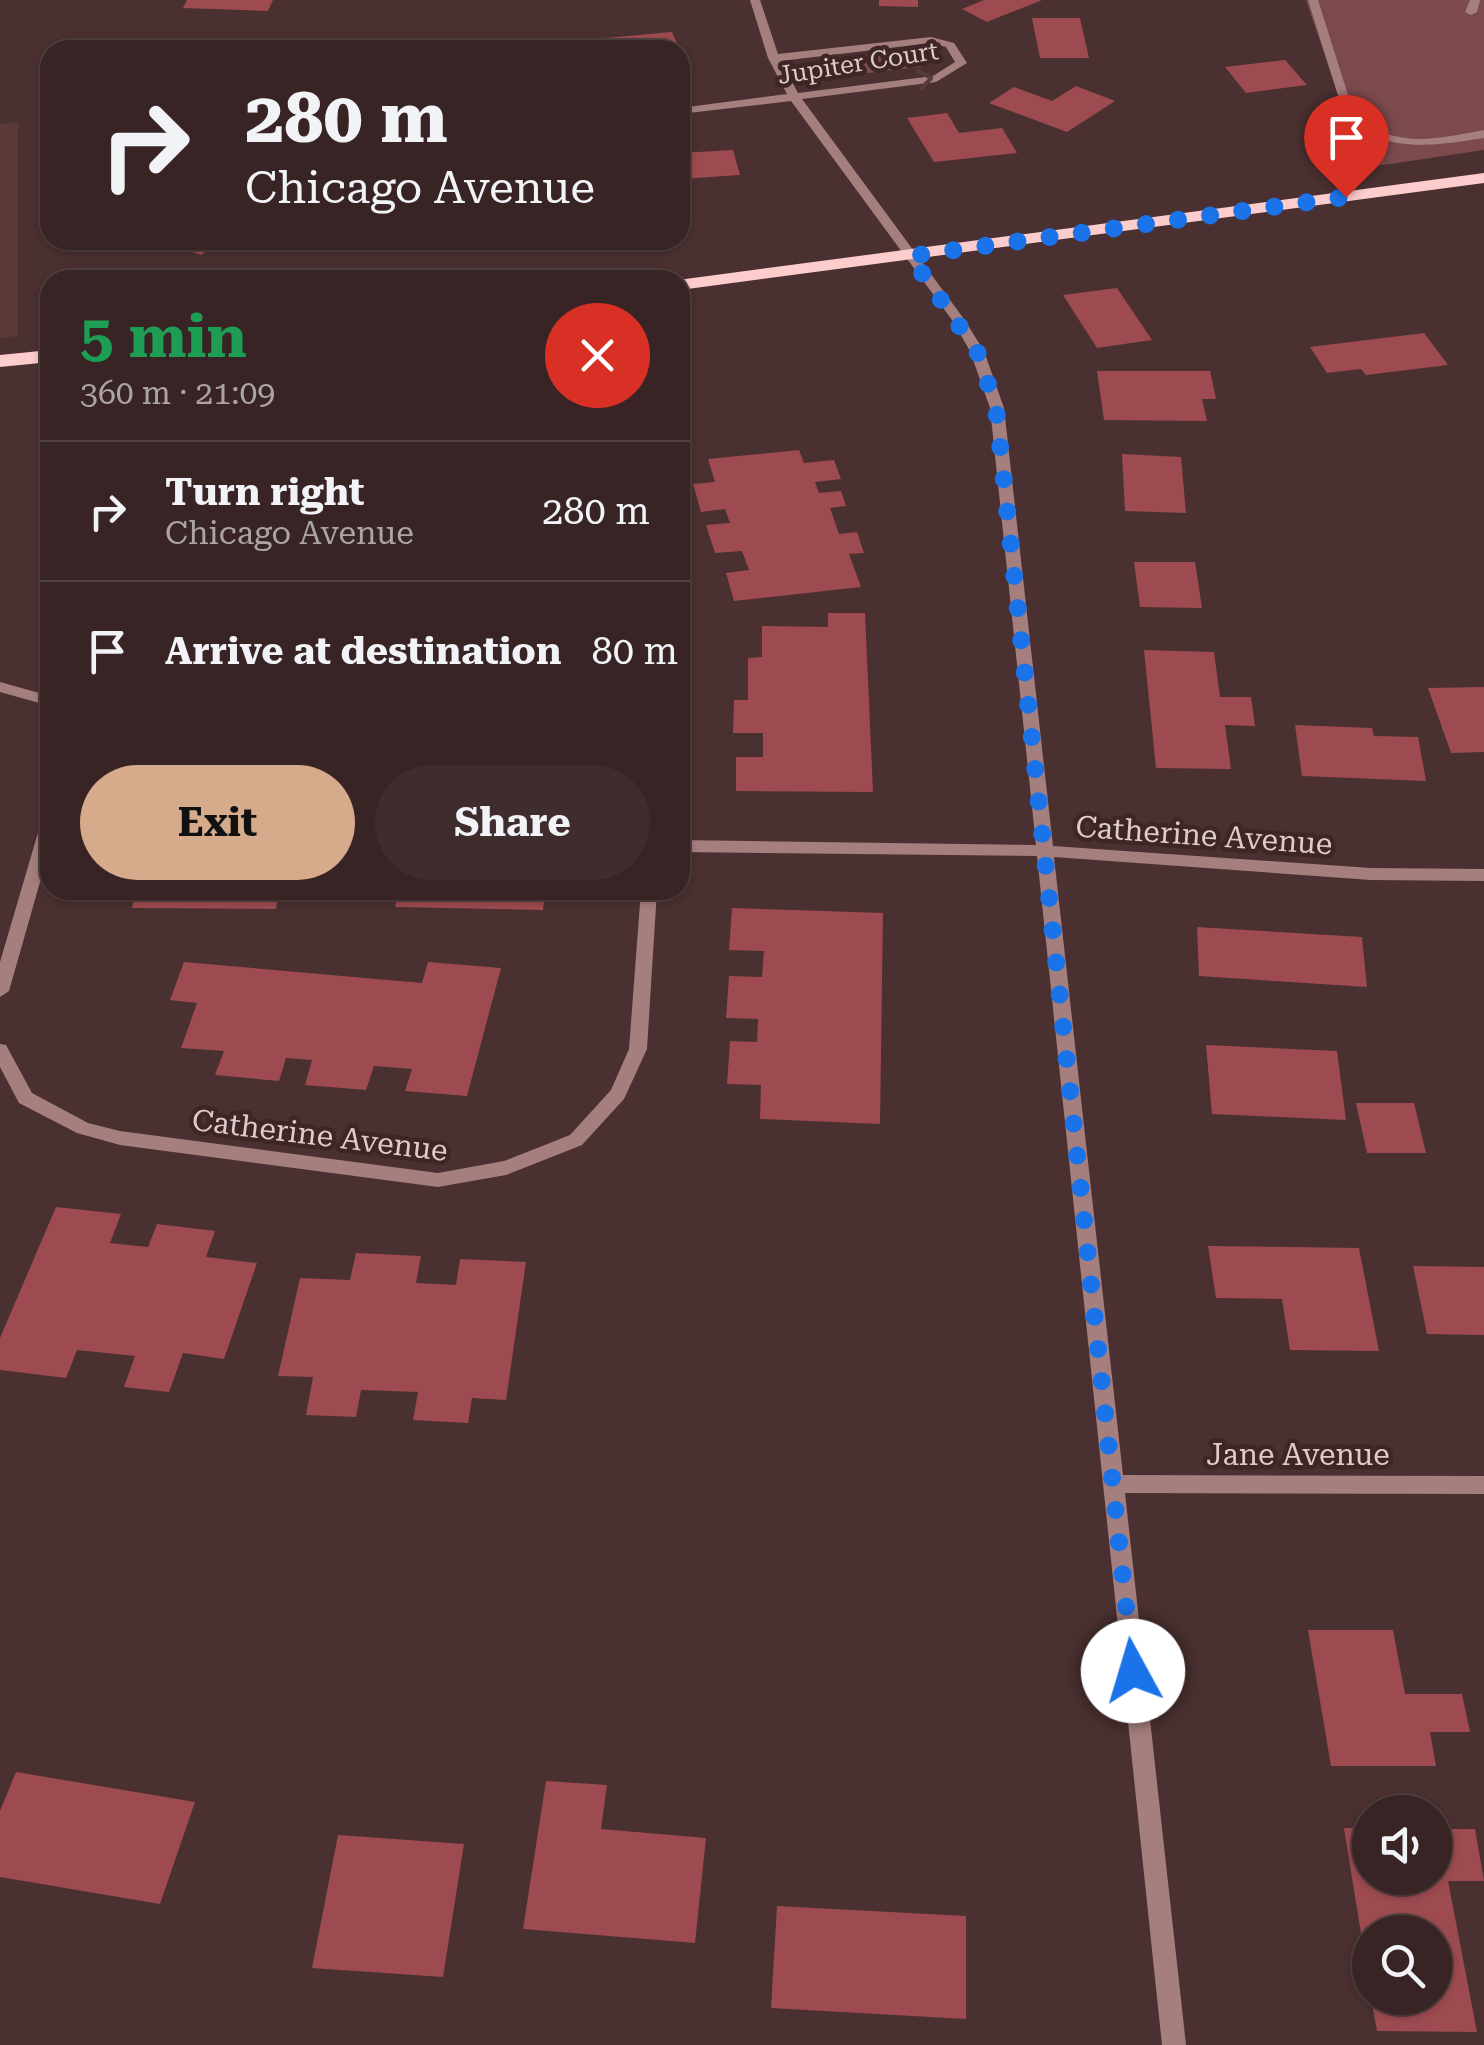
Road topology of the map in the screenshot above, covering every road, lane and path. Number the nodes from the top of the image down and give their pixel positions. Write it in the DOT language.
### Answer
graph roads {
  1 [pos="755,0"];
  2 [pos="1313,0"];
  3 [pos="774,58"];
  4 [pos="794,97"];
  5 [pos="690,110"];
  6 [pos="1484,134"];
  7 [pos="1484,178"];
  8 [pos="910,256"];
  9 [pos="690,284"];
  10 [pos="40,357"];
  11 [pos="0,361"];
  12 [pos="0,687"];
  13 [pos="40,697"];
  14 [pos="690,846"];
  15 [pos="1044,851"];
  16 [pos="40,853"];
  17 [pos="1484,875"];
  18 [pos="649,900"];
  19 [pos="0,991"];
  20 [pos="0,1050"];
  21 [pos="1113,1484"];
  22 [pos="1484,1485"];
  23 [pos="1174,2045"];
  1 -- 3 [label="street"];
  2 -- 6 [label="street"];
  3 -- 4 [label="street"];
  4 -- 3 [label="street, Jupiter Court, one-way"];
  4 -- 5 [label="street, Jupiter Court"];
  4 -- 8 [label="street"];
  7 -- 8 [label="main road"];
  8 -- 9 [label="main road"];
  8 -- 15 [label="street"];
  10 -- 11 [label="main road"];
  12 -- 13 [label="street"];
  14 -- 15 [label="street, Catherine Avenue"];
  15 -- 17 [label="street, Catherine Avenue"];
  15 -- 21 [label="street"];
  16 -- 19 [label="street"];
  18 -- 20 [label="street, Catherine Avenue"];
  21 -- 22 [label="street, Jane Avenue"];
  21 -- 23 [label="street"];
}
